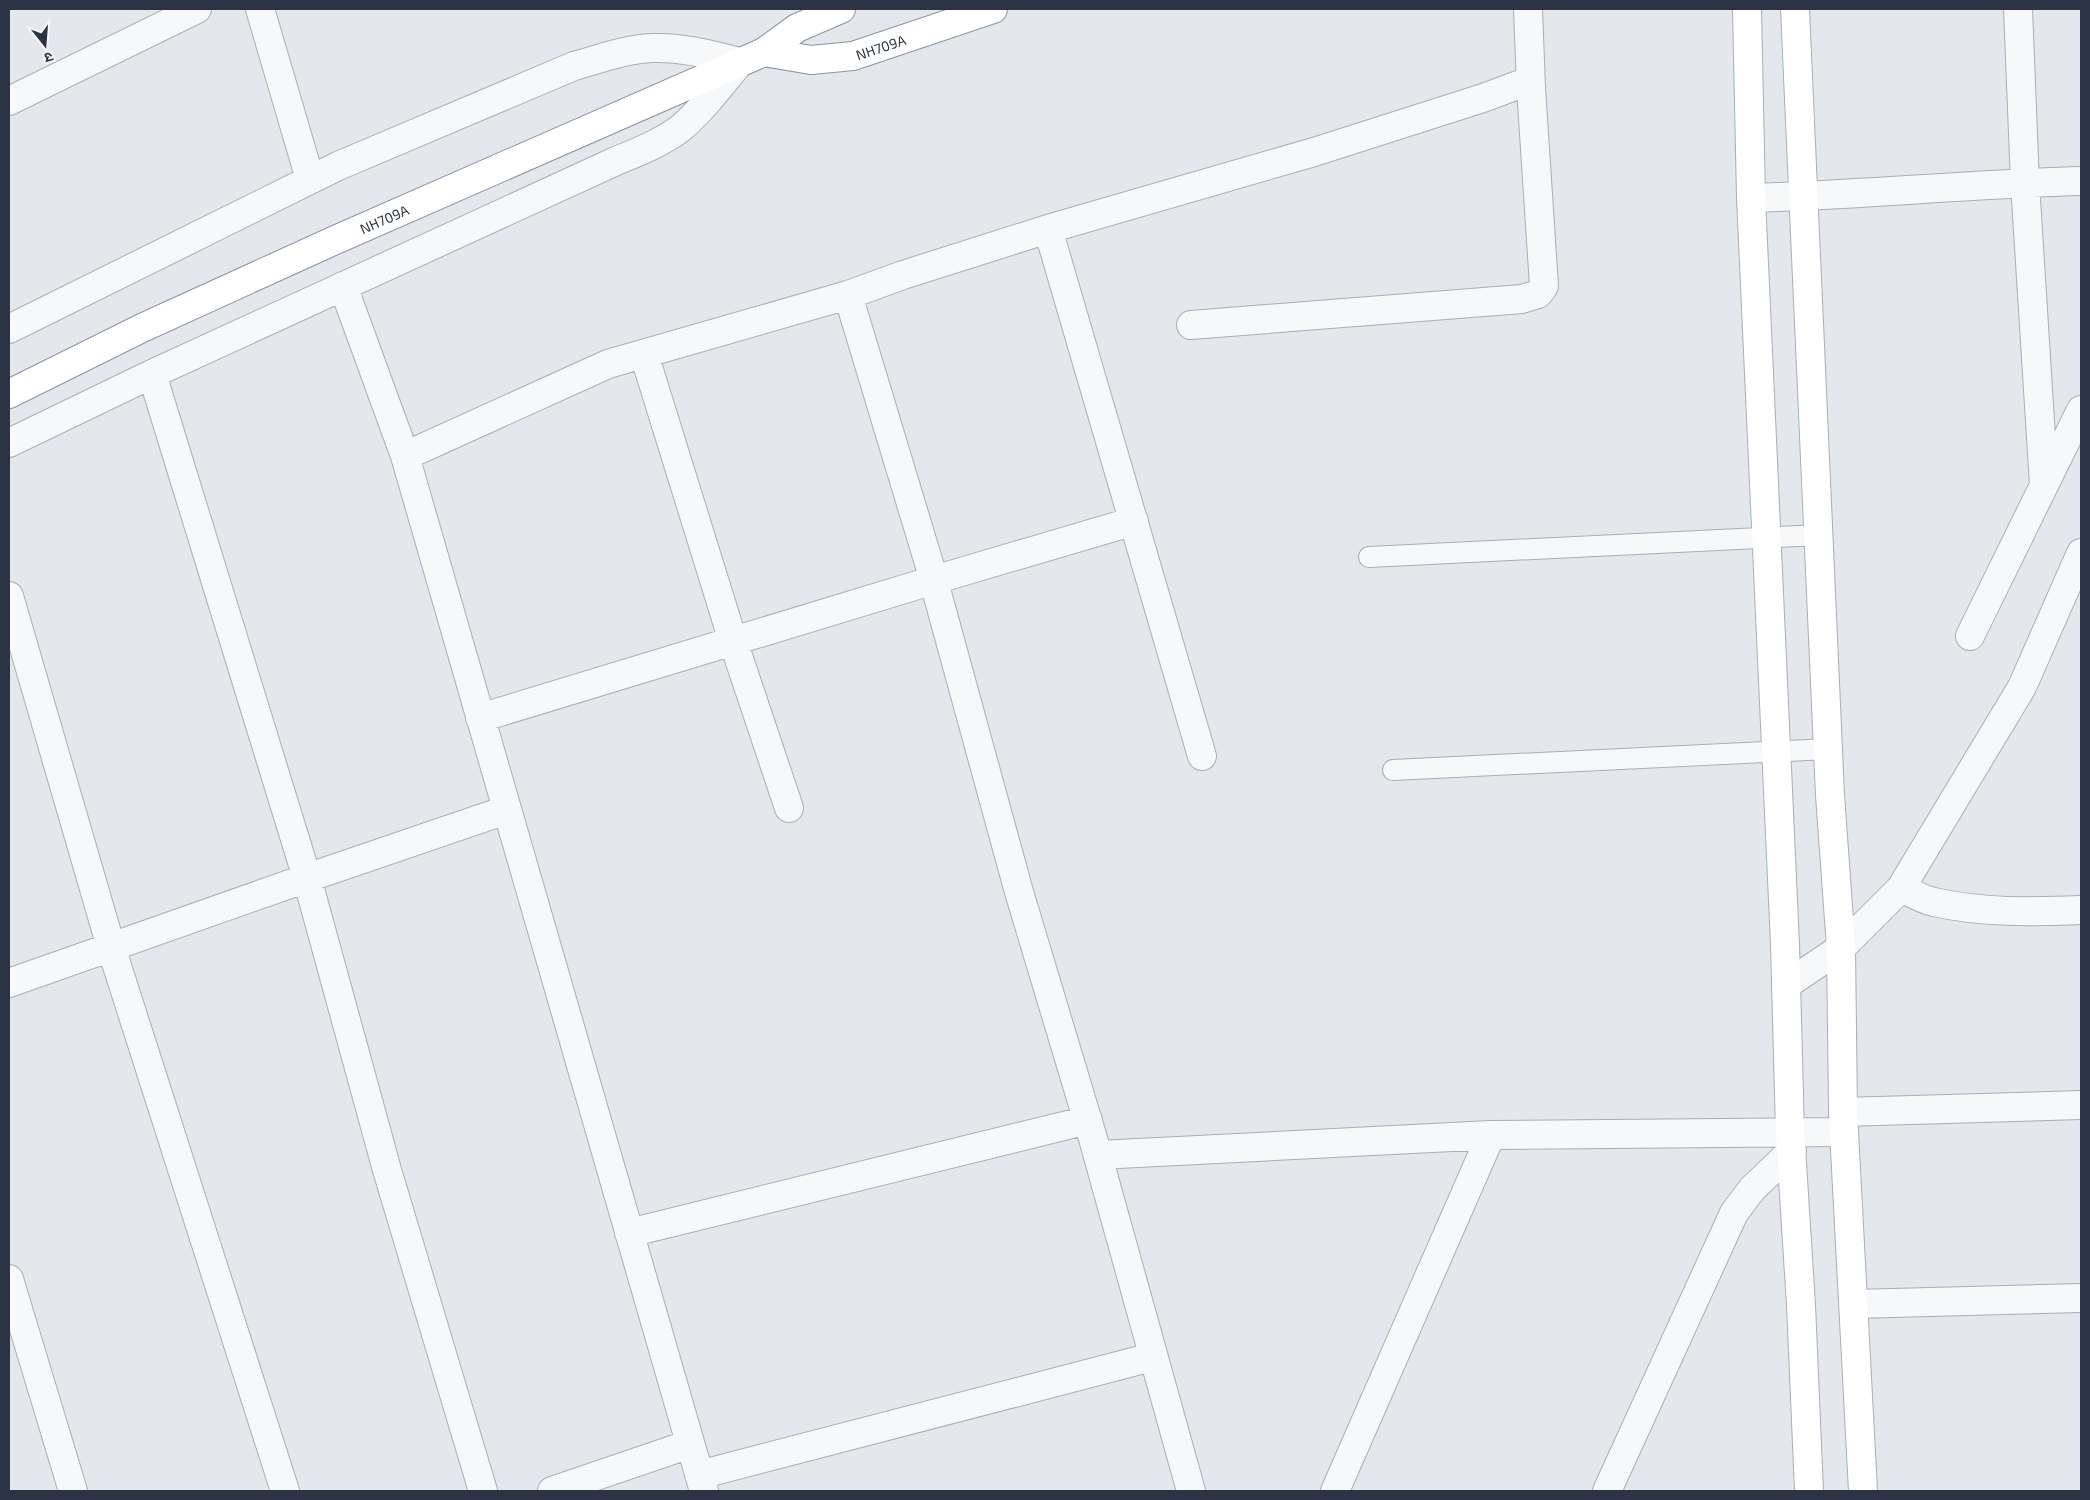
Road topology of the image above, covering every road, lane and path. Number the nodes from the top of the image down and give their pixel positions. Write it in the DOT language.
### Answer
graph roads {
  1 [pos="197,9"];
  2 [pos="260,9"];
  3 [pos="841,9"];
  4 [pos="993,9"];
  5 [pos="1528,9"];
  6 [pos="1747,9"];
  7 [pos="1795,9"];
  8 [pos="2018,9"];
  9 [pos="752,57"];
  10 [pos="1531,88"];
  11 [pos="9,101"];
  12 [pos="310,180"];
  13 [pos="2081,182"];
  14 [pos="2026,183"];
  15 [pos="1804,196"];
  16 [pos="1751,198"];
  17 [pos="1048,229"];
  18 [pos="343,286"];
  19 [pos="848,295"];
  20 [pos="1191,325"];
  21 [pos="9,328"];
  22 [pos="644,354"];
  23 [pos="152,374"];
  24 [pos="9,394"];
  25 [pos="2081,410"];
  26 [pos="9,443"];
  27 [pos="405,456"];
  28 [pos="2044,485"];
  29 [pos="1134,521"];
  30 [pos="1819,535"];
  31 [pos="1766,537"];
  32 [pos="2081,553"];
  33 [pos="1369,557"];
  34 [pos="934,580"];
  35 [pos="9,596"];
  36 [pos="1970,636"];
  37 [pos="733,641"];
  38 [pos="480,718"];
  39 [pos="1828,749"];
  40 [pos="1775,753"];
  41 [pos="1202,756"];
  42 [pos="1394,770"];
  43 [pos="788,808"];
  44 [pos="506,810"];
  45 [pos="307,878"];
  46 [pos="1901,888"];
  47 [pos="2081,910"];
  48 [pos="111,948"];
  49 [pos="1841,948"];
  50 [pos="9,983"];
  51 [pos="1786,985"];
  52 [pos="2081,1105"];
  53 [pos="1088,1120"];
  54 [pos="1843,1122"];
  55 [pos="1491,1135"];
  56 [pos="1791,1142"];
  57 [pos="1098,1155"];
  58 [pos="629,1234"];
  59 [pos="9,1279"];
  60 [pos="2081,1298"];
  61 [pos="1854,1304"];
  62 [pos="1152,1357"];
  63 [pos="690,1444"];
  64 [pos="702,1483"];
  65 [pos="73,1491"];
  66 [pos="285,1491"];
  67 [pos="483,1491"];
  68 [pos="552,1491"];
  69 [pos="1191,1491"];
  70 [pos="1335,1491"];
  71 [pos="1607,1491"];
  72 [pos="1810,1491"];
  73 [pos="1863,1491"];
  1 -- 11 [label="street"];
  2 -- 12 [label="street"];
  3 -- 9 [label="main road, NH709A"];
  4 -- 9 [label="main road, NH709A"];
  5 -- 10 [label="street"];
  6 -- 16 [label="main road"];
  7 -- 15 [label="main road"];
  8 -- 14 [label="street"];
  9 -- 12 [label="street"];
  9 -- 18 [label="street"];
  9 -- 24 [label="main road, NH709A"];
  10 -- 17 [label="street"];
  10 -- 20 [label="street"];
  12 -- 21 [label="street"];
  13 -- 14 [label="street"];
  14 -- 15 [label="street"];
  14 -- 28 [label="street"];
  15 -- 16 [label="street"];
  15 -- 30 [label="main road"];
  16 -- 31 [label="main road"];
  17 -- 19 [label="street"];
  17 -- 29 [label="street"];
  18 -- 23 [label="street"];
  18 -- 27 [label="street"];
  19 -- 22 [label="street"];
  19 -- 34 [label="street"];
  22 -- 27 [label="street"];
  22 -- 37 [label="street"];
  23 -- 26 [label="street"];
  23 -- 45 [label="street"];
  25 -- 28 [label="street"];
  27 -- 38 [label="street"];
  28 -- 36 [label="street"];
  29 -- 34 [label="street"];
  29 -- 41 [label="street"];
  30 -- 31 [label="lane"];
  30 -- 39 [label="main road"];
  31 -- 33 [label="lane"];
  31 -- 40 [label="main road"];
  32 -- 46 [label="street"];
  34 -- 37 [label="street"];
  34 -- 53 [label="street"];
  35 -- 48 [label="street"];
  37 -- 38 [label="street"];
  37 -- 43 [label="street"];
  38 -- 44 [label="street"];
  39 -- 40 [label="lane"];
  39 -- 49 [label="main road"];
  40 -- 42 [label="lane"];
  40 -- 51 [label="main road"];
  44 -- 45 [label="street"];
  44 -- 58 [label="street"];
  45 -- 48 [label="street"];
  45 -- 67 [label="street"];
  46 -- 47 [label="street"];
  46 -- 49 [label="street"];
  48 -- 50 [label="street"];
  48 -- 66 [label="street"];
  49 -- 51 [label="street"];
  49 -- 54 [label="main road"];
  51 -- 56 [label="main road"];
  52 -- 54 [label="street"];
  53 -- 57 [label="street"];
  53 -- 58 [label="street"];
  54 -- 56 [label="street"];
  54 -- 61 [label="main road"];
  55 -- 56 [label="street"];
  55 -- 57 [label="street"];
  55 -- 70 [label="street"];
  56 -- 71 [label="street"];
  56 -- 72 [label="main road"];
  57 -- 62 [label="street"];
  58 -- 63 [label="street"];
  59 -- 65 [label="street"];
  60 -- 61 [label="street"];
  61 -- 73 [label="main road"];
  62 -- 64 [label="street"];
  62 -- 69 [label="street"];
  63 -- 64 [label="street"];
  63 -- 68 [label="street"];
}
